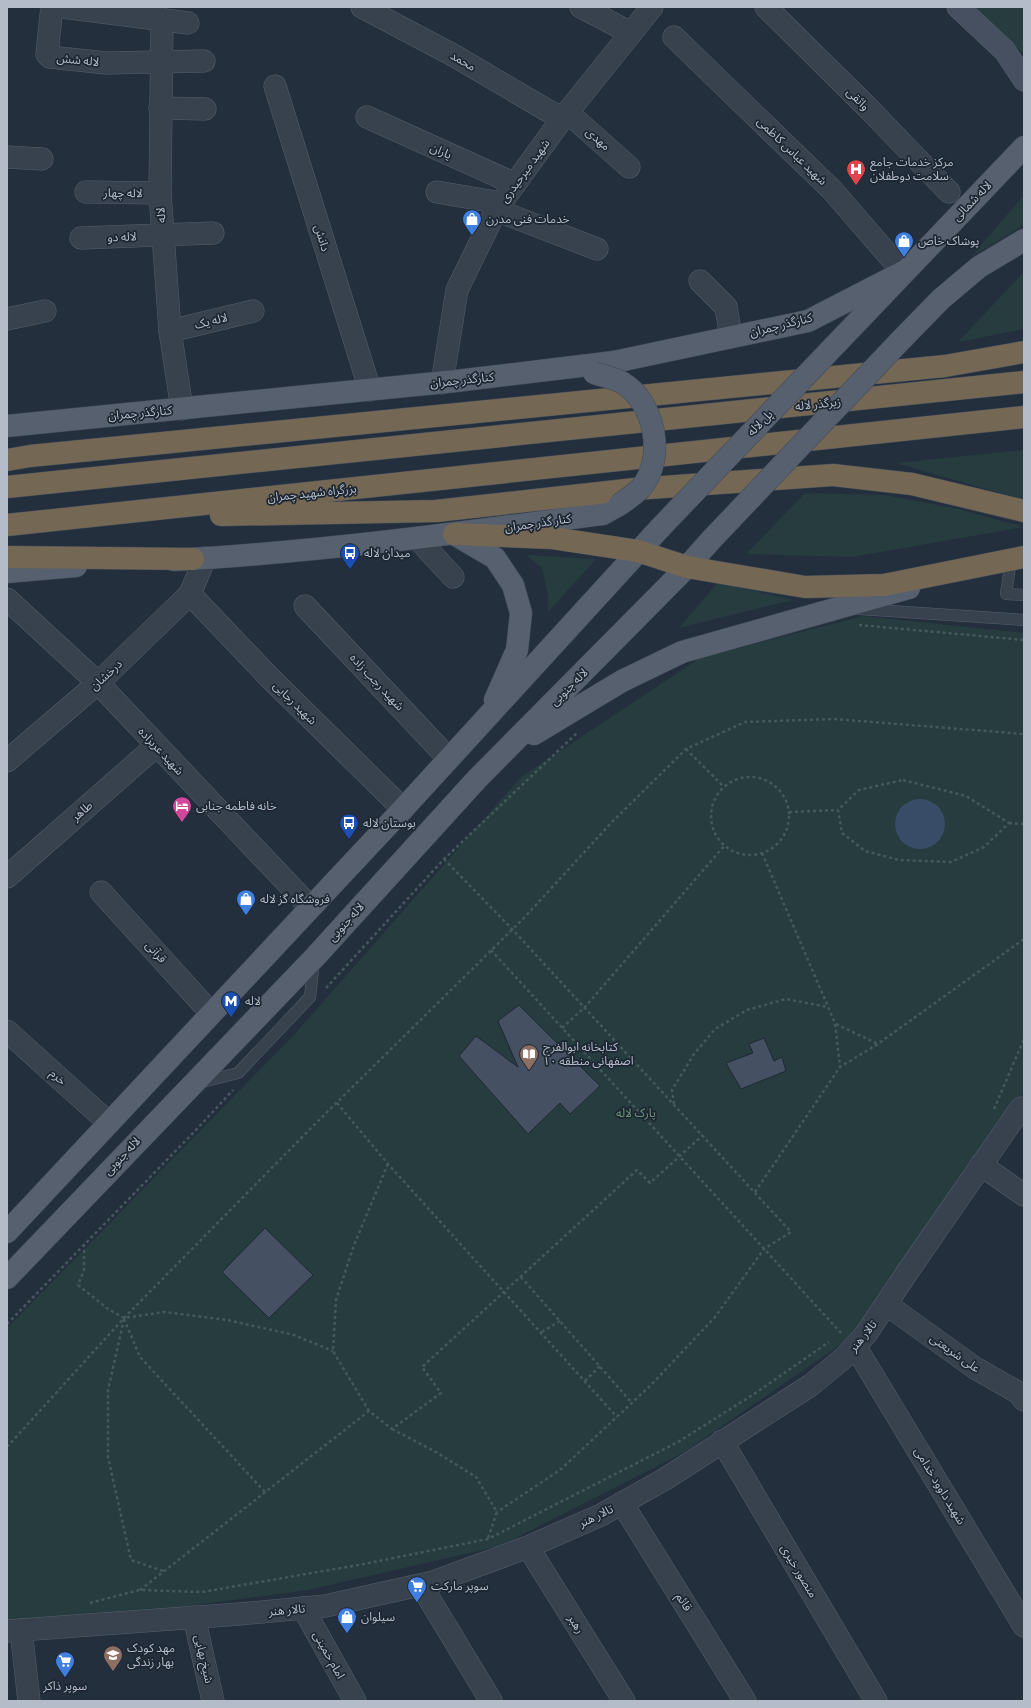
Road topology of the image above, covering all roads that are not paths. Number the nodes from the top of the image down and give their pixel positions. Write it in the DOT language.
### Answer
graph roads {
  1 [pos="57,7"];
  2 [pos="62,7"];
  3 [pos="362,7"];
  4 [pos="581,7"];
  5 [pos="652,7"];
  6 [pos="766,7"];
  7 [pos="958,7"];
  8 [pos="162,19"];
  9 [pos="188,24"];
  10 [pos="631,33"];
  11 [pos="674,37"];
  12 [pos="204,61"];
  13 [pos="161,63"];
  14 [pos="1024,80"];
  15 [pos="274,86"];
  16 [pos="160,108"];
  17 [pos="205,109"];
  18 [pos="564,115"];
  19 [pos="367,117"];
  20 [pos="1024,147"];
  21 [pos="7,157"];
  22 [pos="42,159"];
  23 [pos="629,167"];
  24 [pos="515,184"];
  25 [pos="86,192"];
  26 [pos="437,192"];
  27 [pos="949,192"];
  28 [pos="160,193"];
  29 [pos="499,207"];
  30 [pos="213,233"];
  31 [pos="163,236"];
  32 [pos="81,238"];
  33 [pos="1024,240"];
  34 [pos="597,250"];
  35 [pos="903,272"];
  36 [pos="700,281"];
  37 [pos="45,311"];
  38 [pos="253,312"];
  39 [pos="7,319"];
  40 [pos="860,319"];
  41 [pos="170,332"];
  42 [pos="731,337"];
  43 [pos="1024,352"];
  44 [pos="541,371"];
  45 [pos="1024,382"];
  46 [pos="442,383"];
  47 [pos="370,390"];
  48 [pos="182,409"];
  49 [pos="1024,417"];
  50 [pos="7,426"];
  51 [pos="193,440"];
  52 [pos="7,449"];
  53 [pos="7,460"];
  54 [pos="7,487"];
  55 [pos="1024,511"];
  56 [pos="72,518"];
  57 [pos="7,525"];
  58 [pos="454,534"];
  59 [pos="417,538"];
  60 [pos="638,551"];
  61 [pos="7,557"];
  62 [pos="200,559"];
  63 [pos="1012,560"];
  64 [pos="687,567"];
  65 [pos="7,572"];
  66 [pos="453,577"];
  67 [pos="193,588"];
  68 [pos="1024,595"];
  69 [pos="7,599"];
  70 [pos="305,606"];
  71 [pos="846,616"];
  72 [pos="1024,620"];
  73 [pos="98,683"];
  74 [pos="487,718"];
  75 [pos="156,746"];
  76 [pos="500,757"];
  77 [pos="448,758"];
  78 [pos="7,761"];
  79 [pos="403,809"];
  80 [pos="7,877"];
  81 [pos="101,892"];
  82 [pos="310,907"];
  83 [pos="211,1013"];
  84 [pos="7,1031"];
  85 [pos="1024,1111"];
  86 [pos="108,1123"];
  87 [pos="78,1156"];
  88 [pos="981,1165"];
  89 [pos="1024,1195"];
  90 [pos="7,1232"];
  91 [pos="7,1246"];
  92 [pos="7,1278"];
  93 [pos="886,1304"];
  94 [pos="856,1346"];
  95 [pos="1024,1400"];
  96 [pos="722,1441"];
  97 [pos="622,1503"];
  98 [pos="528,1547"];
  99 [pos="421,1585"];
  100 [pos="303,1608"];
  101 [pos="194,1617"];
  102 [pos="1024,1626"];
  103 [pos="14,1630"];
  104 [pos="29,1701"];
  105 [pos="213,1701"];
  106 [pos="355,1701"];
  107 [pos="491,1701"];
  108 [pos="624,1701"];
  109 [pos="745,1701"];
  110 [pos="876,1701"];
  1 -- 13 [label="street, لاله شش"];
  2 -- 8 [label="street"];
  3 -- 18 [label="street, محمد"];
  4 -- 10 [label="street"];
  5 -- 10 [label="street, شهید میرحیدری"];
  6 -- 27 [label="street, واثقی"];
  7 -- 14 [label="main road"];
  8 -- 9 [label="street"];
  8 -- 13 [label="street, لاله"];
  10 -- 18 [label="street, شهید میرحیدری"];
  11 -- 35 [label="street, شهید عباس کاظمی"];
  12 -- 13 [label="street"];
  13 -- 16 [label="street, لاله"];
  15 -- 47 [label="street, دانش"];
  16 -- 17 [label="street"];
  16 -- 28 [label="street, لاله"];
  18 -- 23 [label="street, مهدی"];
  18 -- 24 [label="street, شهید میرحیدری"];
  19 -- 24 [label="street, یاران"];
  20 -- 35 [label="main road, لاله شمالی"];
  21 -- 22 [label="street"];
  24 -- 29 [label="street, شهید میرحیدری"];
  25 -- 28 [label="street, لاله چهار"];
  26 -- 29 [label="street"];
  28 -- 31 [label="street, لاله"];
  29 -- 34 [label="street"];
  29 -- 46 [label="street, شهید میرحیدری"];
  30 -- 31 [label="street, لاله دو"];
  31 -- 32 [label="street, لاله دو"];
  31 -- 41 [label="street, لاله"];
  33 -- 64 [label="main road, لاله جنوبی, bridge"];
  35 -- 40 [label="main road, لاله شمالی"];
  35 -- 42 [label="main road, کنارگذر چمران"];
  36 -- 42 [label="street"];
  37 -- 39 [label="street"];
  38 -- 41 [label="street, لاله یک"];
  40 -- 60 [label="main road, پل لاله, bridge"];
  41 -- 48 [label="street, لاله"];
  42 -- 44 [label="main road, کنارگذر چمران"];
  43 -- 51 [label="highway"];
  44 -- 46 [label="main road, کنارگذر چمران"];
  44 -- 58 [label="main road, کنار گذر چمران, bridge"];
  45 -- 54 [label="highway, زیرگذر لاله"];
  46 -- 47 [label="main road, کنارگذر چمران"];
  47 -- 48 [label="main road, کنارگذر چمران"];
  48 -- 50 [label="main road, کنارگذر چمران"];
  49 -- 56 [label="highway, بزرگراه شهید چمران"];
  51 -- 52 [label="highway"];
  51 -- 53 [label="highway"];
  55 -- 56 [label="highway"];
  56 -- 57 [label="highway, بزرگراه شهید چمران"];
  58 -- 59 [label="main road"];
  58 -- 60 [label="highway"];
  58 -- 74 [label="main road"];
  59 -- 62 [label="main road"];
  59 -- 66 [label="street"];
  60 -- 64 [label="highway"];
  60 -- 74 [label="main road"];
  61 -- 62 [label="highway"];
  62 -- 65 [label="main road"];
  62 -- 67 [label="street"];
  63 -- 64 [label="highway"];
  63 -- 68 [label="lane"];
  63 -- 71 [label="main road"];
  64 -- 76 [label="main road, لاله جنوبی"];
  67 -- 73 [label="street, درخشان"];
  67 -- 79 [label="street, شهید رجایی"];
  69 -- 73 [label="street, شهید عربزاده"];
  70 -- 77 [label="street, شهید رجب زاده"];
  71 -- 72 [label="lane"];
  71 -- 76 [label="main road"];
  73 -- 75 [label="street, شهید عربزاده"];
  73 -- 78 [label="street, درخشان"];
  74 -- 77 [label="main road"];
  75 -- 80 [label="street, طاهر"];
  75 -- 82 [label="street, شهید عربزاده"];
  76 -- 92 [label="main road, لاله جنوبی"];
  77 -- 79 [label="main road"];
  79 -- 82 [label="main road"];
  81 -- 83 [label="street, قرآنی"];
  82 -- 83 [label="main road"];
  83 -- 86 [label="main road"];
  84 -- 86 [label="street, خرم"];
  85 -- 88 [label="street, تالار هنر"];
  86 -- 87 [label="main road"];
  87 -- 90 [label="main road"];
  87 -- 91 [label="main road"];
  88 -- 89 [label="street"];
  88 -- 93 [label="street, تالار هنر"];
  93 -- 94 [label="street, تالار هنر"];
  93 -- 95 [label="street, علی شریعتی"];
  94 -- 96 [label="street, تالار هنر"];
  94 -- 102 [label="street, شهید داوود خدامی"];
  96 -- 97 [label="street, تالار هنر"];
  96 -- 110 [label="street, منصور خیری"];
  97 -- 98 [label="street, تالار هنر"];
  97 -- 109 [label="street, قائم"];
  98 -- 99 [label="street, تالار هنر"];
  98 -- 108 [label="street, رهبر"];
  99 -- 100 [label="street, تالار هنر"];
  99 -- 107 [label="street"];
  100 -- 101 [label="street, تالار هنر"];
  100 -- 106 [label="street, امام خمینی"];
  101 -- 103 [label="street, تالار هنر"];
  101 -- 105 [label="street, شیخ بهایی"];
  103 -- 104 [label="street"];
}
